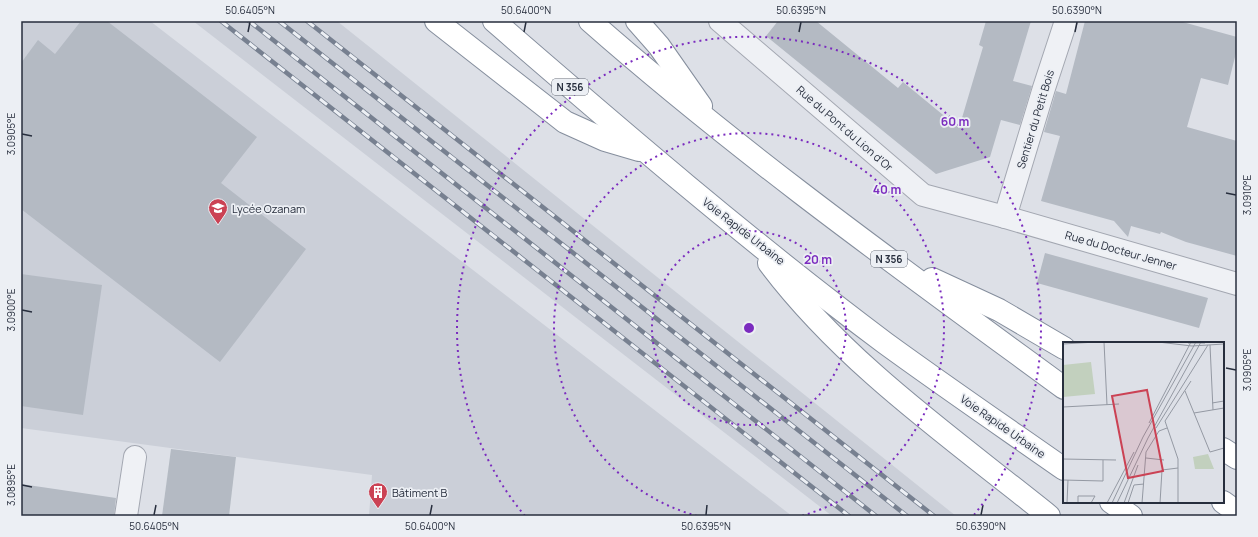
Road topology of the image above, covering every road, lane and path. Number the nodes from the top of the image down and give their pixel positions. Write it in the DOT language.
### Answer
graph roads {
  1 [pos="436,21"];
  2 [pos="494,21"];
  3 [pos="590,21"];
  4 [pos="637,21"];
  5 [pos="720,21"];
  6 [pos="1066,21"];
  7 [pos="715,127"];
  8 [pos="648,153"];
  9 [pos="1006,217"];
  10 [pos="748,234"];
  11 [pos="889,259"];
  12 [pos="1237,284"];
  13 [pos="1063,347"];
  14 [pos="1063,387"];
  15 [pos="1224,450"];
  16 [pos="135,457"];
  17 [pos="1237,458"];
  18 [pos="1063,468"];
  19 [pos="1112,503"];
  20 [pos="1224,503"];
  21 [pos="1237,512"];
  22 [pos="126,516"];
  23 [pos="1049,516"];
  24 [pos="1131,516"];
  1 -- 8 [label="highway"];
  2 -- 8 [label="highway, Voie Rapide Urbaine / N 356"];
  3 -- 7 [label="highway, N 356"];
  4 -- 7 [label="highway"];
  5 -- 9 [label="street, Rue du Pont du Lion d'Or"];
  6 -- 9 [label="street, Sentier du Petit Bois"];
  7 -- 11 [label="highway, N 356"];
  8 -- 10 [label="highway, Voie Rapide Urbaine / N 356"];
  9 -- 12 [label="street, Rue du Docteur Jenner"];
  10 -- 18 [label="highway, Voie Rapide Urbaine / N 356"];
  10 -- 23 [label="highway"];
  11 -- 13 [label="highway"];
  11 -- 14 [label="highway, N 356"];
  15 -- 17 [label="highway"];
  16 -- 22 [label="street"];
  19 -- 24 [label="highway"];
  20 -- 21 [label="highway"];
}
